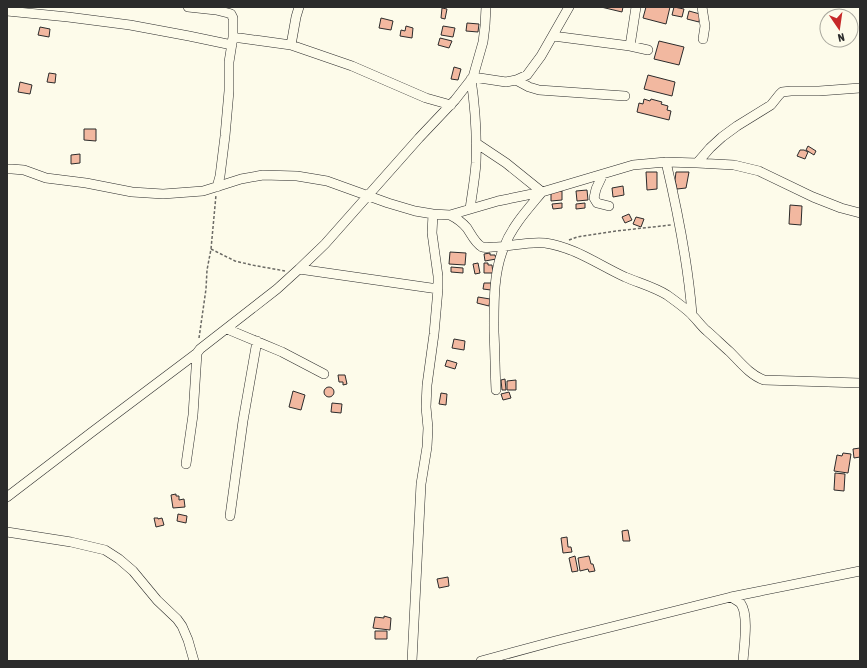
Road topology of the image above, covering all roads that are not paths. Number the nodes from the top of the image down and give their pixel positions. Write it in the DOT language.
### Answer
graph roads {
  1 [pos="188,7"];
  2 [pos="299,7"];
  3 [pos="486,7"];
  4 [pos="569,7"];
  5 [pos="636,7"];
  6 [pos="702,7"];
  7 [pos="7,11"];
  8 [pos="553,36"];
  9 [pos="703,39"];
  10 [pos="233,41"];
  11 [pos="291,45"];
  12 [pos="630,46"];
  13 [pos="648,50"];
  14 [pos="472,78"];
  15 [pos="516,80"];
  16 [pos="860,88"];
  17 [pos="625,96"];
  18 [pos="450,105"];
  19 [pos="476,143"];
  20 [pos="666,162"];
  21 [pos="697,162"];
  22 [pos="7,169"];
  23 [pos="603,174"];
  24 [pos="217,187"];
  25 [pos="542,192"];
  26 [pos="368,196"];
  27 [pos="609,206"];
  28 [pos="470,209"];
  29 [pos="860,213"];
  30 [pos="433,214"];
  31 [pos="450,215"];
  32 [pos="504,247"];
  33 [pos="297,271"];
  34 [pos="438,289"];
  35 [pos="692,314"];
  36 [pos="227,329"];
  37 [pos="256,341"];
  38 [pos="199,351"];
  39 [pos="324,374"];
  40 [pos="860,383"];
  41 [pos="496,390"];
  42 [pos="186,464"];
  43 [pos="7,497"];
  44 [pos="230,516"];
  45 [pos="7,532"];
  46 [pos="860,571"];
  47 [pos="731,597"];
  48 [pos="194,661"];
  49 [pos="412,661"];
  50 [pos="481,661"];
  51 [pos="743,661"];
  1 -- 10 [label="street"];
  2 -- 11 [label="street"];
  3 -- 14 [label="street"];
  4 -- 8 [label="street"];
  5 -- 12 [label="street"];
  6 -- 9 [label="street"];
  7 -- 10 [label="street"];
  8 -- 12 [label="street"];
  8 -- 15 [label="street"];
  10 -- 11 [label="street"];
  10 -- 24 [label="street"];
  11 -- 18 [label="street"];
  12 -- 13 [label="street"];
  14 -- 15 [label="street"];
  14 -- 18 [label="street"];
  14 -- 19 [label="street"];
  15 -- 17 [label="street"];
  16 -- 21 [label="street"];
  18 -- 26 [label="street"];
  19 -- 25 [label="street"];
  19 -- 28 [label="street"];
  20 -- 21 [label="street"];
  20 -- 23 [label="street"];
  20 -- 35 [label="street"];
  21 -- 29 [label="street"];
  22 -- 24 [label="street"];
  23 -- 25 [label="street"];
  23 -- 27 [label="street"];
  24 -- 26 [label="street"];
  25 -- 28 [label="street"];
  25 -- 32 [label="street"];
  26 -- 30 [label="street"];
  26 -- 33 [label="street"];
  28 -- 31 [label="street"];
  30 -- 31 [label="street"];
  30 -- 34 [label="street"];
  31 -- 32 [label="street"];
  32 -- 35 [label="street"];
  32 -- 41 [label="street"];
  33 -- 34 [label="street"];
  33 -- 36 [label="street"];
  34 -- 49 [label="street"];
  35 -- 40 [label="street"];
  36 -- 37 [label="street"];
  36 -- 38 [label="street"];
  37 -- 39 [label="street"];
  37 -- 44 [label="street"];
  38 -- 42 [label="street"];
  38 -- 43 [label="street"];
  45 -- 48 [label="street"];
  46 -- 47 [label="street"];
  47 -- 50 [label="street"];
  47 -- 51 [label="street"];
}
